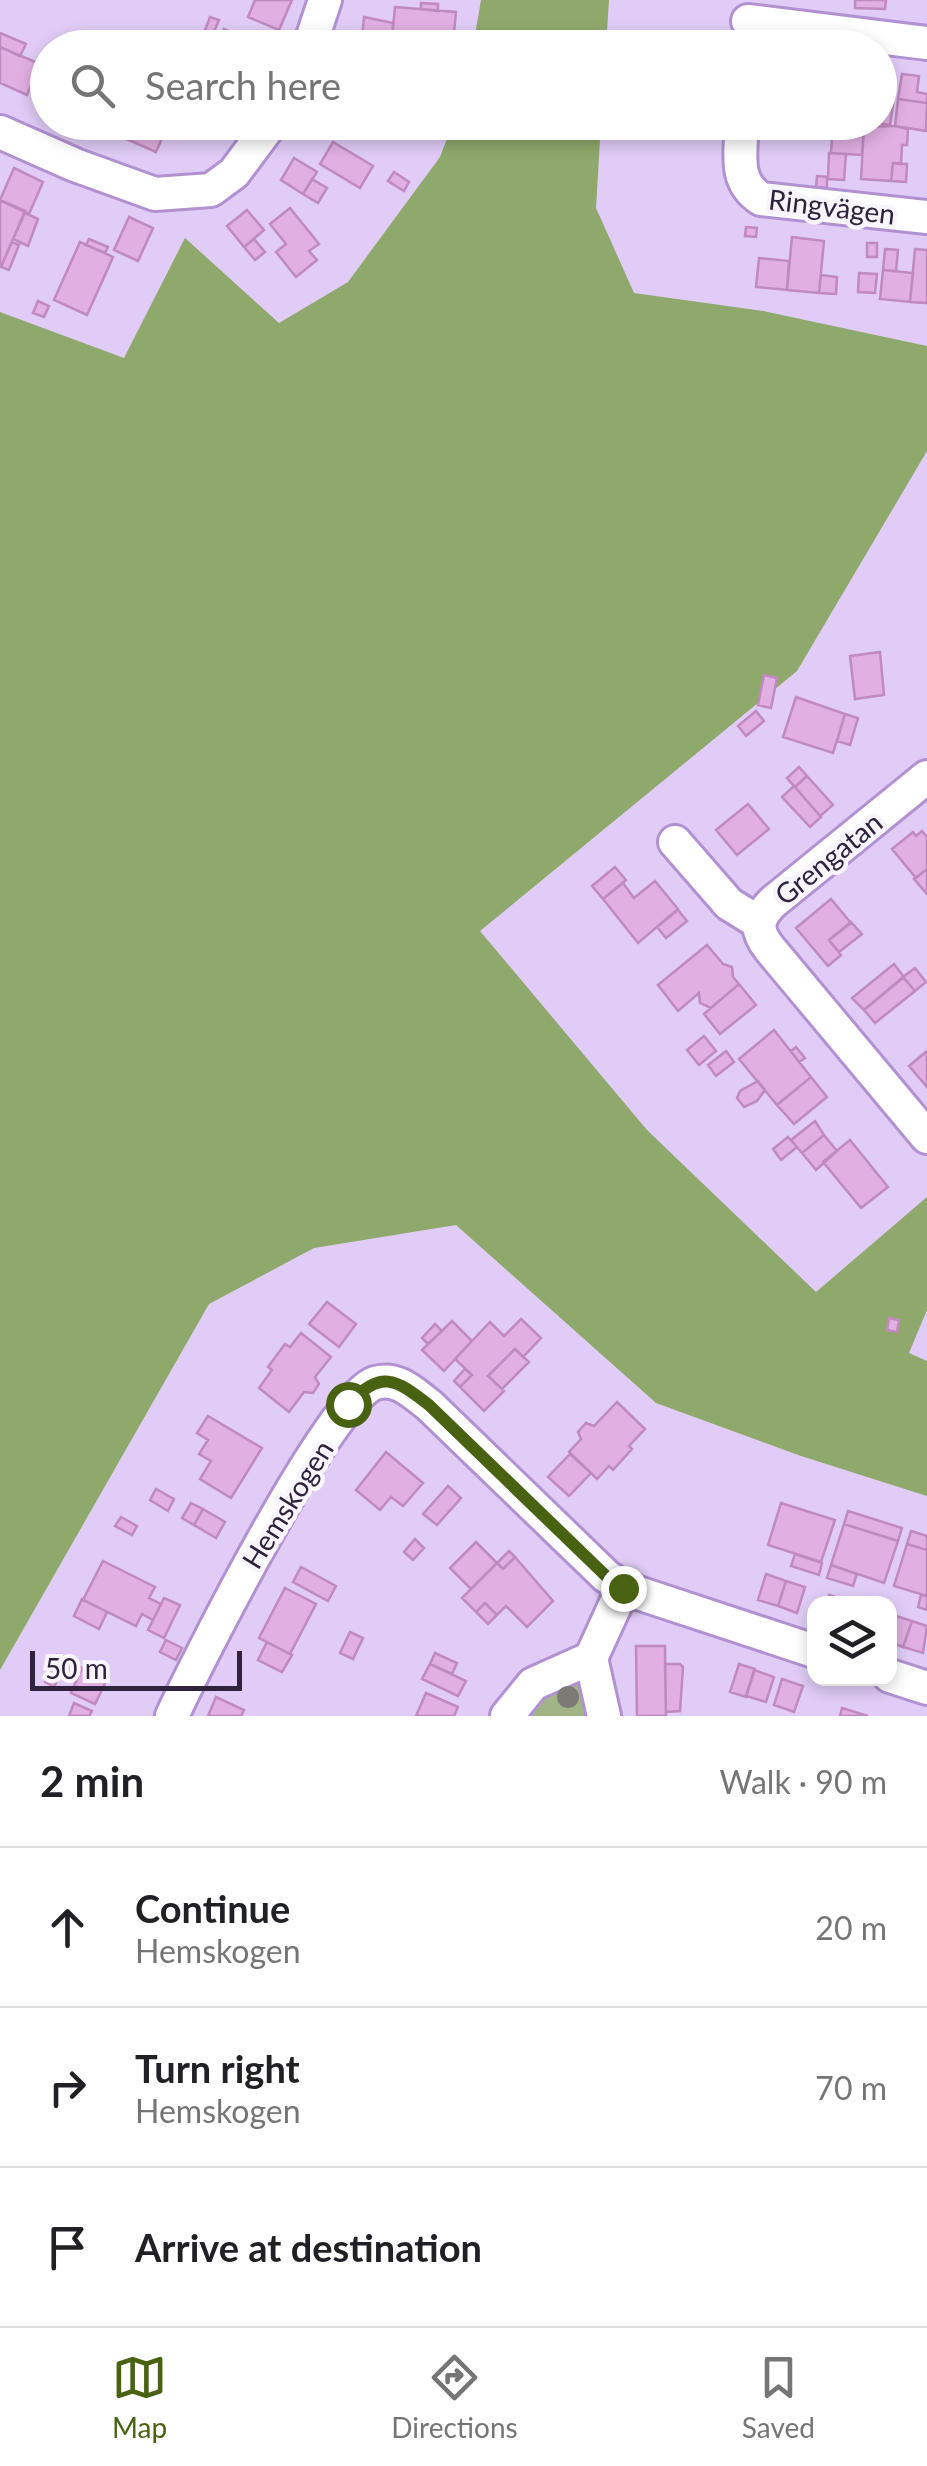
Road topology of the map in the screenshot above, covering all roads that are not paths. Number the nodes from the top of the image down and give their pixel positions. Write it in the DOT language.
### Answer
graph roads {
  1 [pos="325,0"];
  2 [pos="748,23"];
  3 [pos="316,30"];
  4 [pos="811,30"];
  5 [pos="897,40"];
  6 [pos="927,43"];
  7 [pos="0,132"];
  8 [pos="259,140"];
  9 [pos="742,140"];
  10 [pos="927,217"];
  11 [pos="927,777"];
  12 [pos="674,842"];
  13 [pos="764,936"];
  14 [pos="927,1137"];
  15 [pos="623,1588"];
  16 [pos="807,1649"];
  17 [pos="591,1658"];
  18 [pos="897,1678"];
  19 [pos="927,1688"];
  20 [pos="172,1716"];
  21 [pos="507,1716"];
  22 [pos="604,1716"];
  1 -- 3 [label="street"];
  2 -- 4 [label="street"];
  5 -- 6 [label="street"];
  7 -- 8 [label="street"];
  9 -- 10 [label="street, Ringvägen"];
  11 -- 13 [label="street, Grengatan"];
  12 -- 13 [label="street"];
  13 -- 14 [label="street"];
  15 -- 16 [label="street, Hemskogen"];
  15 -- 17 [label="street"];
  15 -- 20 [label="street, Hemskogen"];
  17 -- 21 [label="street"];
  17 -- 22 [label="street"];
  18 -- 19 [label="street"];
}
